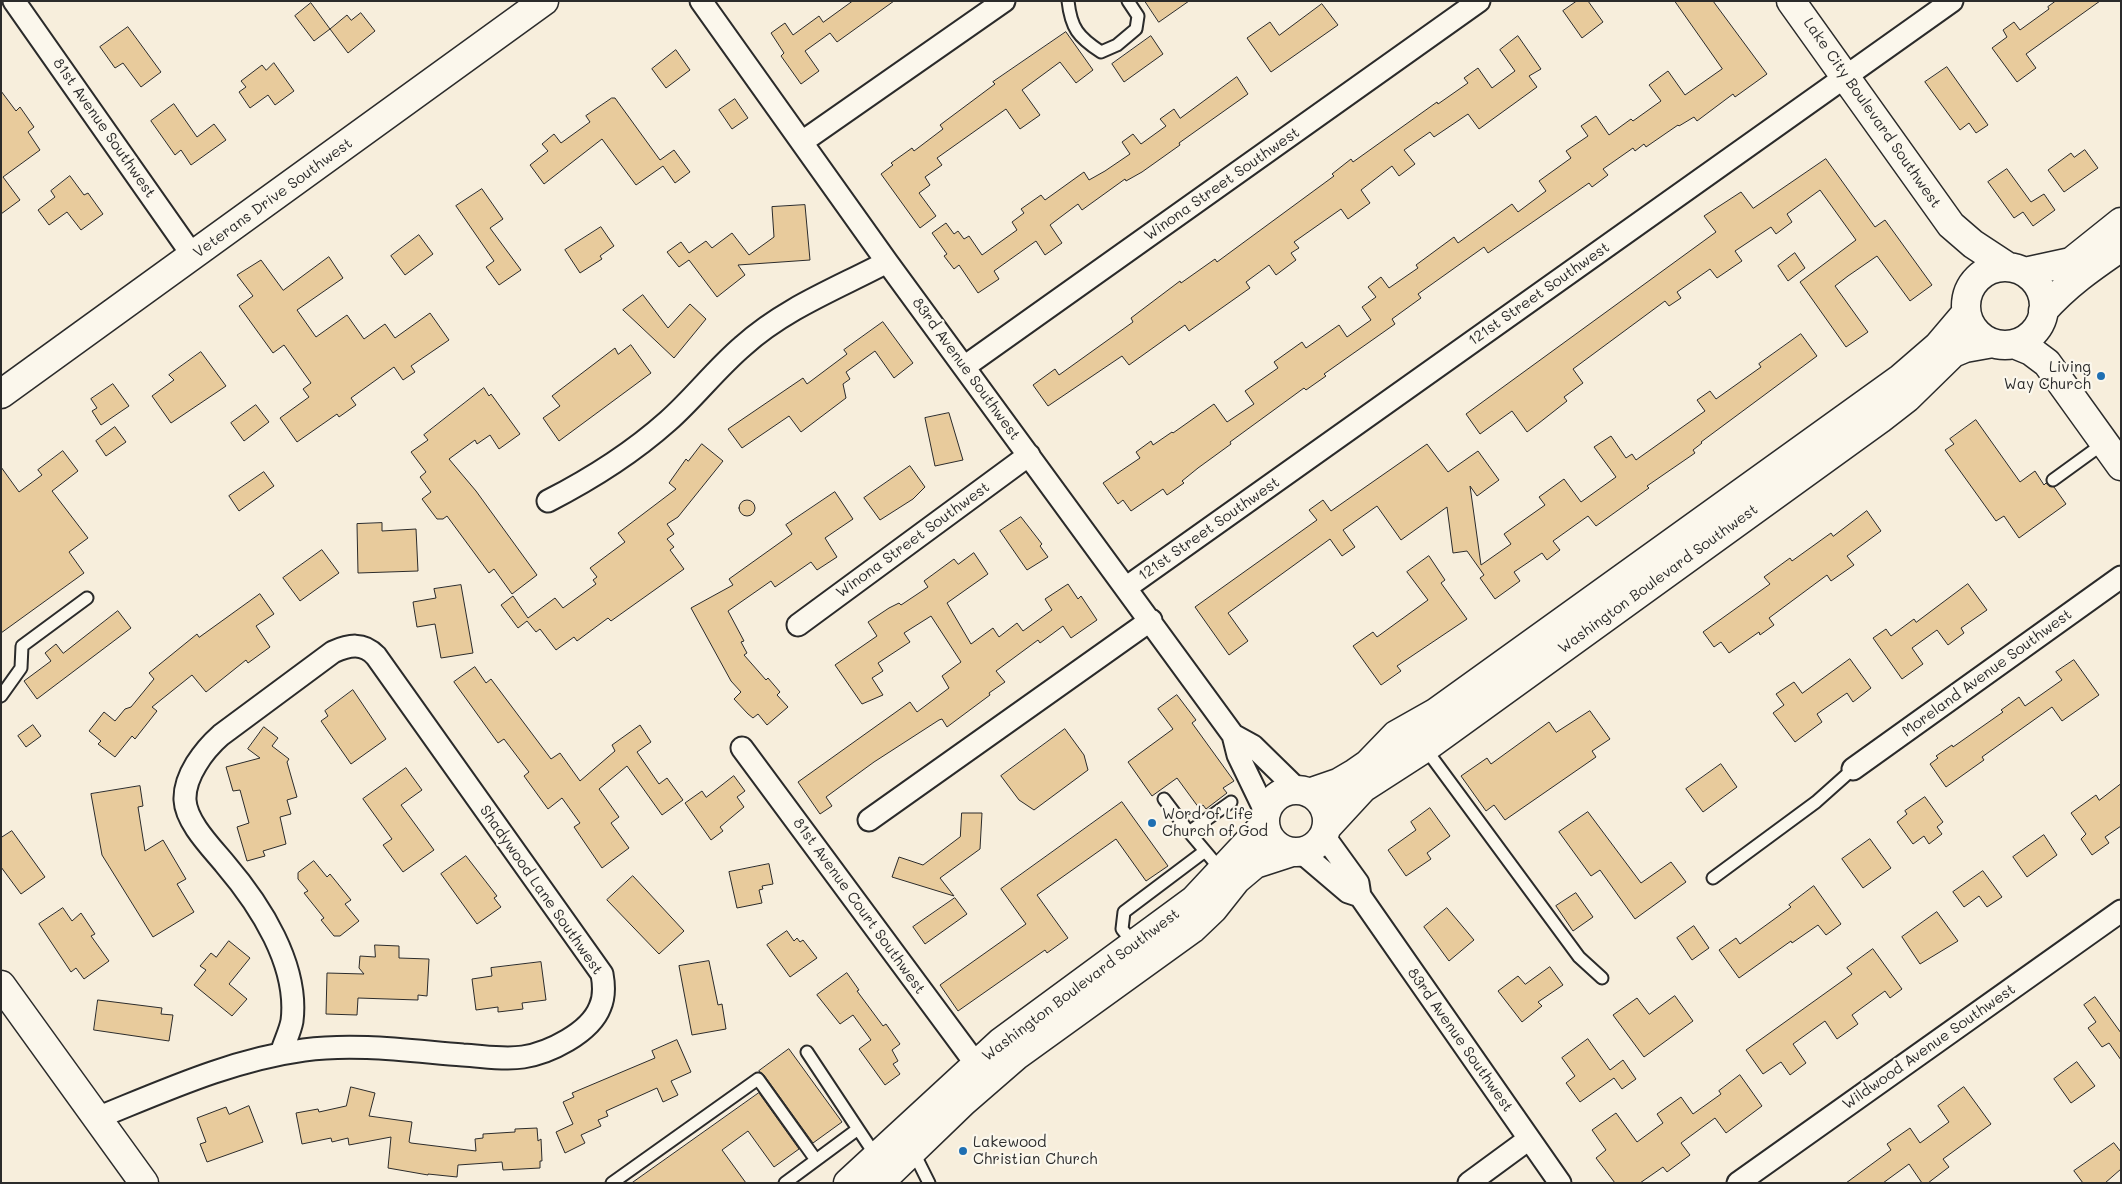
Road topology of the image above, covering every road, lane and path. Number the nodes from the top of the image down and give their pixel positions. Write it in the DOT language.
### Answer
graph roads {
  1 [pos="14,1"];
  2 [pos="544,1"];
  3 [pos="701,1"];
  4 [pos="1004,1"];
  5 [pos="1068,1"];
  6 [pos="1128,1"];
  7 [pos="1479,1"];
  8 [pos="1791,1"];
  9 [pos="1952,1"];
  10 [pos="1846,76"];
  11 [pos="802,142"];
  12 [pos="2121,222"];
  13 [pos="1951,226"];
  14 [pos="2121,247"];
  15 [pos="193,256"];
  16 [pos="887,262"];
  17 [pos="2016,270"];
  18 [pos="1966,306"];
  19 [pos="2043,314"];
  20 [pos="2004,344"];
  21 [pos="2047,363"];
  22 [pos="964,367"];
  23 [pos="1,394"];
  24 [pos="2104,443"];
  25 [pos="1029,455"];
  26 [pos="2121,466"];
  27 [pos="2053,480"];
  28 [pos="548,501"];
  29 [pos="2121,577"];
  30 [pos="1127,587"];
  31 [pos="88,598"];
  32 [pos="1151,620"];
  33 [pos="798,625"];
  34 [pos="1,696"];
  35 [pos="1233,734"];
  36 [pos="742,748"];
  37 [pos="1425,748"];
  38 [pos="1853,769"];
  39 [pos="1303,792"];
  40 [pos="1164,799"];
  41 [pos="1231,802"];
  42 [pos="1266,819"];
  43 [pos="869,820"];
  44 [pos="1325,831"];
  45 [pos="1189,832"];
  46 [pos="1297,852"];
  47 [pos="1213,861"];
  48 [pos="1713,878"];
  49 [pos="1360,896"];
  50 [pos="2121,911"];
  51 [pos="1602,978"];
  52 [pos="1,985"];
  53 [pos="807,1052"];
  54 [pos="281,1054"];
  55 [pos="976,1064"];
  56 [pos="96,1118"];
  57 [pos="858,1129"];
  58 [pos="1529,1139"];
  59 [pos="913,1151"];
  60 [pos="816,1160"];
  61 [pos="878,1170"];
  62 [pos="144,1183"];
  63 [pos="612,1183"];
  64 [pos="785,1183"];
  65 [pos="848,1183"];
  66 [pos="929,1183"];
  67 [pos="1469,1183"];
  68 [pos="1560,1183"];
  69 [pos="1738,1183"];
  1 -- 15 [label="street, 81st Avenue Southwest"];
  2 -- 15 [label="main road, Veterans Drive Southwest"];
  3 -- 11 [label="street, 83rd Avenue Southwest"];
  4 -- 11 [label="street"];
  5 -- 6 [label="lane"];
  7 -- 22 [label="street, Winona Street Southwest"];
  8 -- 10 [label="main road, Lake City Boulevard Southwest"];
  9 -- 10 [label="street, 121st Street Southwest"];
  10 -- 13 [label="main road, Lake City Boulevard Southwest"];
  10 -- 30 [label="street, 121st Street Southwest"];
  11 -- 16 [label="street, 83rd Avenue Southwest"];
  12 -- 17 [label="main road"];
  13 -- 17 [label="main road, Lake City Boulevard Southwest"];
  13 -- 18 [label="main road, Lake City Boulevard Southwest"];
  14 -- 19 [label="main road"];
  15 -- 23 [label="main road, Veterans Drive Southwest"];
  16 -- 22 [label="street, 83rd Avenue Southwest"];
  16 -- 28 [label="street"];
  17 -- 18 [label="main road"];
  17 -- 19 [label="main road"];
  18 -- 20 [label="main road"];
  18 -- 39 [label="main road, Washington Boulevard Southwest"];
  19 -- 20 [label="main road"];
  19 -- 21 [label="main road"];
  20 -- 21 [label="main road"];
  20 -- 37 [label="main road, Washington Boulevard Southwest"];
  21 -- 24 [label="main road"];
  22 -- 25 [label="street, 83rd Avenue Southwest"];
  24 -- 26 [label="main road"];
  24 -- 27 [label="lane"];
  25 -- 30 [label="street, 83rd Avenue Southwest"];
  25 -- 33 [label="street, Winona Street Southwest"];
  29 -- 38 [label="street, Moreland Avenue Southwest"];
  30 -- 32 [label="street, 83rd Avenue Southwest"];
  31 -- 34 [label="lane"];
  32 -- 35 [label="street, 83rd Avenue Southwest"];
  32 -- 43 [label="street"];
  35 -- 39 [label="street, 83rd Avenue Southwest"];
  35 -- 42 [label="street, 83rd Avenue Southwest"];
  36 -- 55 [label="street, 81st Avenue Court Southwest"];
  37 -- 44 [label="main road, Washington Boulevard Southwest"];
  37 -- 51 [label="lane"];
  38 -- 48 [label="lane"];
  39 -- 42 [label="main road"];
  39 -- 44 [label="main road"];
  40 -- 45 [label="lane"];
  41 -- 45 [label="lane"];
  42 -- 46 [label="main road"];
  42 -- 47 [label="main road, Washington Boulevard Southwest"];
  44 -- 46 [label="main road"];
  44 -- 49 [label="street, 83rd Avenue Southwest"];
  45 -- 47 [label="lane"];
  46 -- 49 [label="street, 83rd Avenue Southwest"];
  46 -- 59 [label="main road, Washington Boulevard Southwest"];
  47 -- 55 [label="main road, Washington Boulevard Southwest"];
  49 -- 58 [label="street, 83rd Avenue Southwest"];
  50 -- 69 [label="street, Wildwood Avenue Southwest"];
  52 -- 56 [label="main road"];
  53 -- 57 [label="lane"];
  54 -- 54 [label="street, Shadywood Lane Southwest"];
  54 -- 56 [label="street, Shadywood Lane Southwest"];
  55 -- 61 [label="main road, Washington Boulevard Southwest"];
  56 -- 62 [label="main road"];
  57 -- 60 [label="lane"];
  57 -- 61 [label="lane"];
  58 -- 67 [label="street"];
  58 -- 68 [label="street, 83rd Avenue Southwest"];
  59 -- 61 [label="main road, Washington Boulevard Southwest"];
  59 -- 66 [label="lane"];
  60 -- 63 [label="lane"];
  60 -- 64 [label="lane"];
  61 -- 65 [label="main road, Washington Boulevard Southwest"];
}
